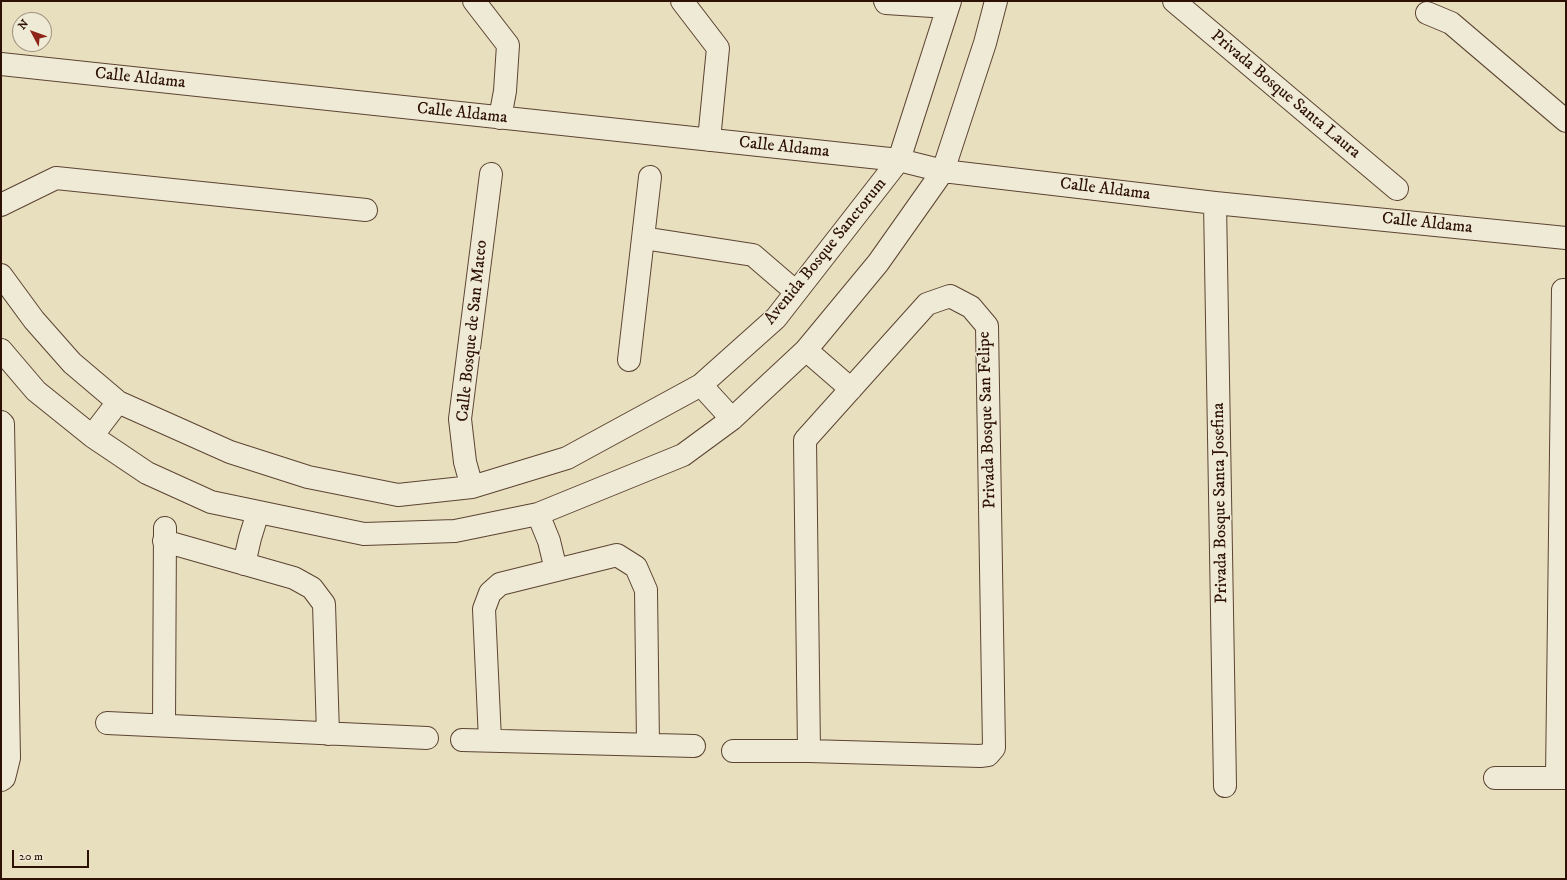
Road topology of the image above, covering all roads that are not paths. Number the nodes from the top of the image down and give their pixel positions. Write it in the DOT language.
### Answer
graph roads {
  1 [pos="474,1"];
  2 [pos="682,1"];
  3 [pos="885,1"];
  4 [pos="996,1"];
  5 [pos="1174,1"];
  6 [pos="949,4"];
  7 [pos="1427,13"];
  8 [pos="1,64"];
  9 [pos="500,118"];
  10 [pos="1566,121"];
  11 [pos="709,140"];
  12 [pos="899,160"];
  13 [pos="943,170"];
  14 [pos="491,174"];
  15 [pos="650,177"];
  16 [pos="1397,189"];
  17 [pos="1,205"];
  18 [pos="366,210"];
  19 [pos="1215,212"];
  20 [pos="643,238"];
  21 [pos="1566,238"];
  22 [pos="1,275"];
  23 [pos="1566,290"];
  24 [pos="796,292"];
  25 [pos="806,350"];
  26 [pos="3,358"];
  27 [pos="629,360"];
  28 [pos="701,385"];
  29 [pos="850,389"];
  30 [pos="118,402"];
  31 [pos="732,419"];
  32 [pos="1,422"];
  33 [pos="92,436"];
  34 [pos="472,487"];
  35 [pos="258,512"];
  36 [pos="538,514"];
  37 [pos="244,564"];
  38 [pos="556,570"];
  39 [pos="108,723"];
  40 [pos="164,725"];
  41 [pos="328,734"];
  42 [pos="427,738"];
  43 [pos="462,740"];
  44 [pos="490,740"];
  45 [pos="648,744"];
  46 [pos="694,746"];
  47 [pos="733,751"];
  48 [pos="809,751"];
  49 [pos="1495,778"];
  50 [pos="1561,778"];
  51 [pos="1,780"];
  52 [pos="1226,786"];
  1 -- 9 [label="street"];
  2 -- 11 [label="street"];
  3 -- 6 [label="street"];
  4 -- 13 [label="street"];
  5 -- 16 [label="street, Privada Bosque Santa Laura"];
  6 -- 12 [label="street, Avenida Bosque Sanctorum"];
  7 -- 10 [label="street"];
  8 -- 9 [label="street, Calle Aldama"];
  9 -- 11 [label="street, Calle Aldama"];
  11 -- 12 [label="street, Calle Aldama"];
  12 -- 13 [label="street, Calle Aldama"];
  12 -- 24 [label="street, Avenida Bosque Sanctorum"];
  13 -- 19 [label="street, Calle Aldama"];
  13 -- 25 [label="street"];
  14 -- 34 [label="street, Calle Bosque de San Mateo"];
  15 -- 20 [label="street"];
  17 -- 18 [label="street"];
  19 -- 21 [label="street, Calle Aldama"];
  19 -- 52 [label="street, Privada Bosque Santa Josefina"];
  20 -- 24 [label="street"];
  20 -- 27 [label="street"];
  22 -- 30 [label="street, Avenida Bosque Sanctorum"];
  23 -- 50 [label="street"];
  24 -- 28 [label="street, Avenida Bosque Sanctorum"];
  25 -- 29 [label="street"];
  25 -- 31 [label="street"];
  26 -- 33 [label="street"];
  28 -- 31 [label="street"];
  28 -- 34 [label="street, Avenida Bosque Sanctorum"];
  29 -- 48 [label="street, Privada Bosque San Felipe"];
  29 -- 48 [label="street, Privada Bosque San Felipe"];
  30 -- 33 [label="street"];
  30 -- 34 [label="street, Avenida Bosque Sanctorum"];
  31 -- 36 [label="street"];
  32 -- 51 [label="street"];
  33 -- 35 [label="street"];
  35 -- 36 [label="street"];
  35 -- 37 [label="street"];
  36 -- 38 [label="street"];
  37 -- 40 [label="street"];
  37 -- 41 [label="street"];
  38 -- 44 [label="street"];
  38 -- 45 [label="street"];
  39 -- 40 [label="street"];
  40 -- 41 [label="street"];
  41 -- 42 [label="street"];
  43 -- 44 [label="street"];
  44 -- 45 [label="street"];
  45 -- 46 [label="street"];
  47 -- 48 [label="street, Privada Bosque San Felipe"];
  49 -- 50 [label="street"];
}
